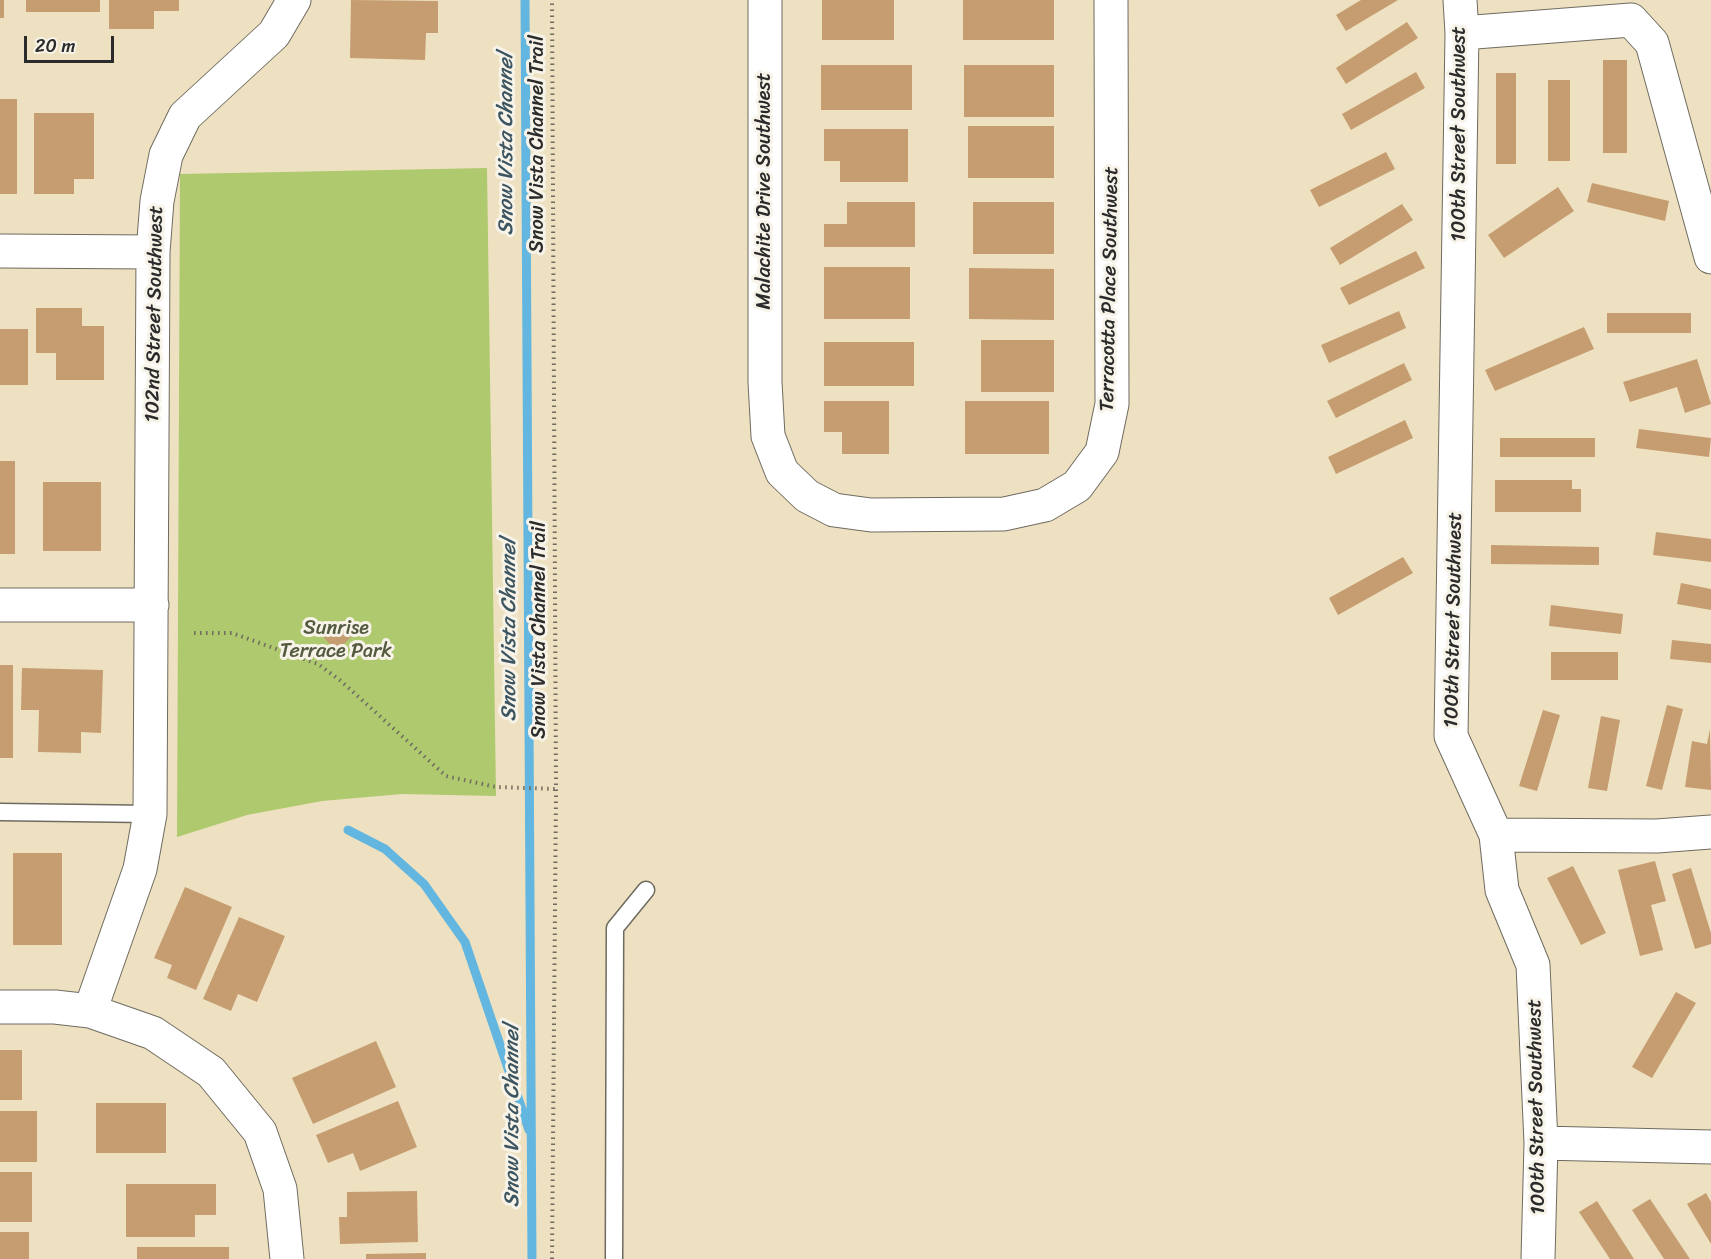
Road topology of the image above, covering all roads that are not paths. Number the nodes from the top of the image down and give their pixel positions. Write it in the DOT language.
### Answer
graph roads {
  1 [pos="294,0"];
  2 [pos="765,0"];
  3 [pos="1112,0"];
  4 [pos="1460,0"];
  5 [pos="1462,33"];
  6 [pos="0,251"];
  7 [pos="153,252"];
  8 [pos="1711,257"];
  9 [pos="765,382"];
  10 [pos="0,605"];
  11 [pos="152,605"];
  12 [pos="0,812"];
  13 [pos="150,814"];
  14 [pos="1711,832"];
  15 [pos="1496,835"];
  16 [pos="646,890"];
  17 [pos="0,1008"];
  18 [pos="90,1011"];
  19 [pos="1541,1143"];
  20 [pos="1711,1147"];
  21 [pos="287,1259"];
  22 [pos="614,1259"];
  23 [pos="1538,1259"];
  1 -- 7 [label="street, 102nd Street Southwest"];
  2 -- 9 [label="street, Malachite Drive Southwest"];
  3 -- 9 [label="street, Terracotta Place Southwest"];
  4 -- 5 [label="street, 100th Street Southwest"];
  5 -- 8 [label="street"];
  5 -- 15 [label="street, 100th Street Southwest"];
  6 -- 7 [label="street"];
  7 -- 11 [label="street, 102nd Street Southwest"];
  10 -- 11 [label="street"];
  11 -- 13 [label="street, 102nd Street Southwest"];
  12 -- 13 [label="lane"];
  13 -- 18 [label="street, 102nd Street Southwest"];
  14 -- 15 [label="street"];
  15 -- 19 [label="street, 100th Street Southwest"];
  16 -- 22 [label="lane"];
  17 -- 18 [label="street"];
  18 -- 21 [label="street"];
  19 -- 20 [label="street"];
  19 -- 23 [label="street, 100th Street Southwest"];
}
